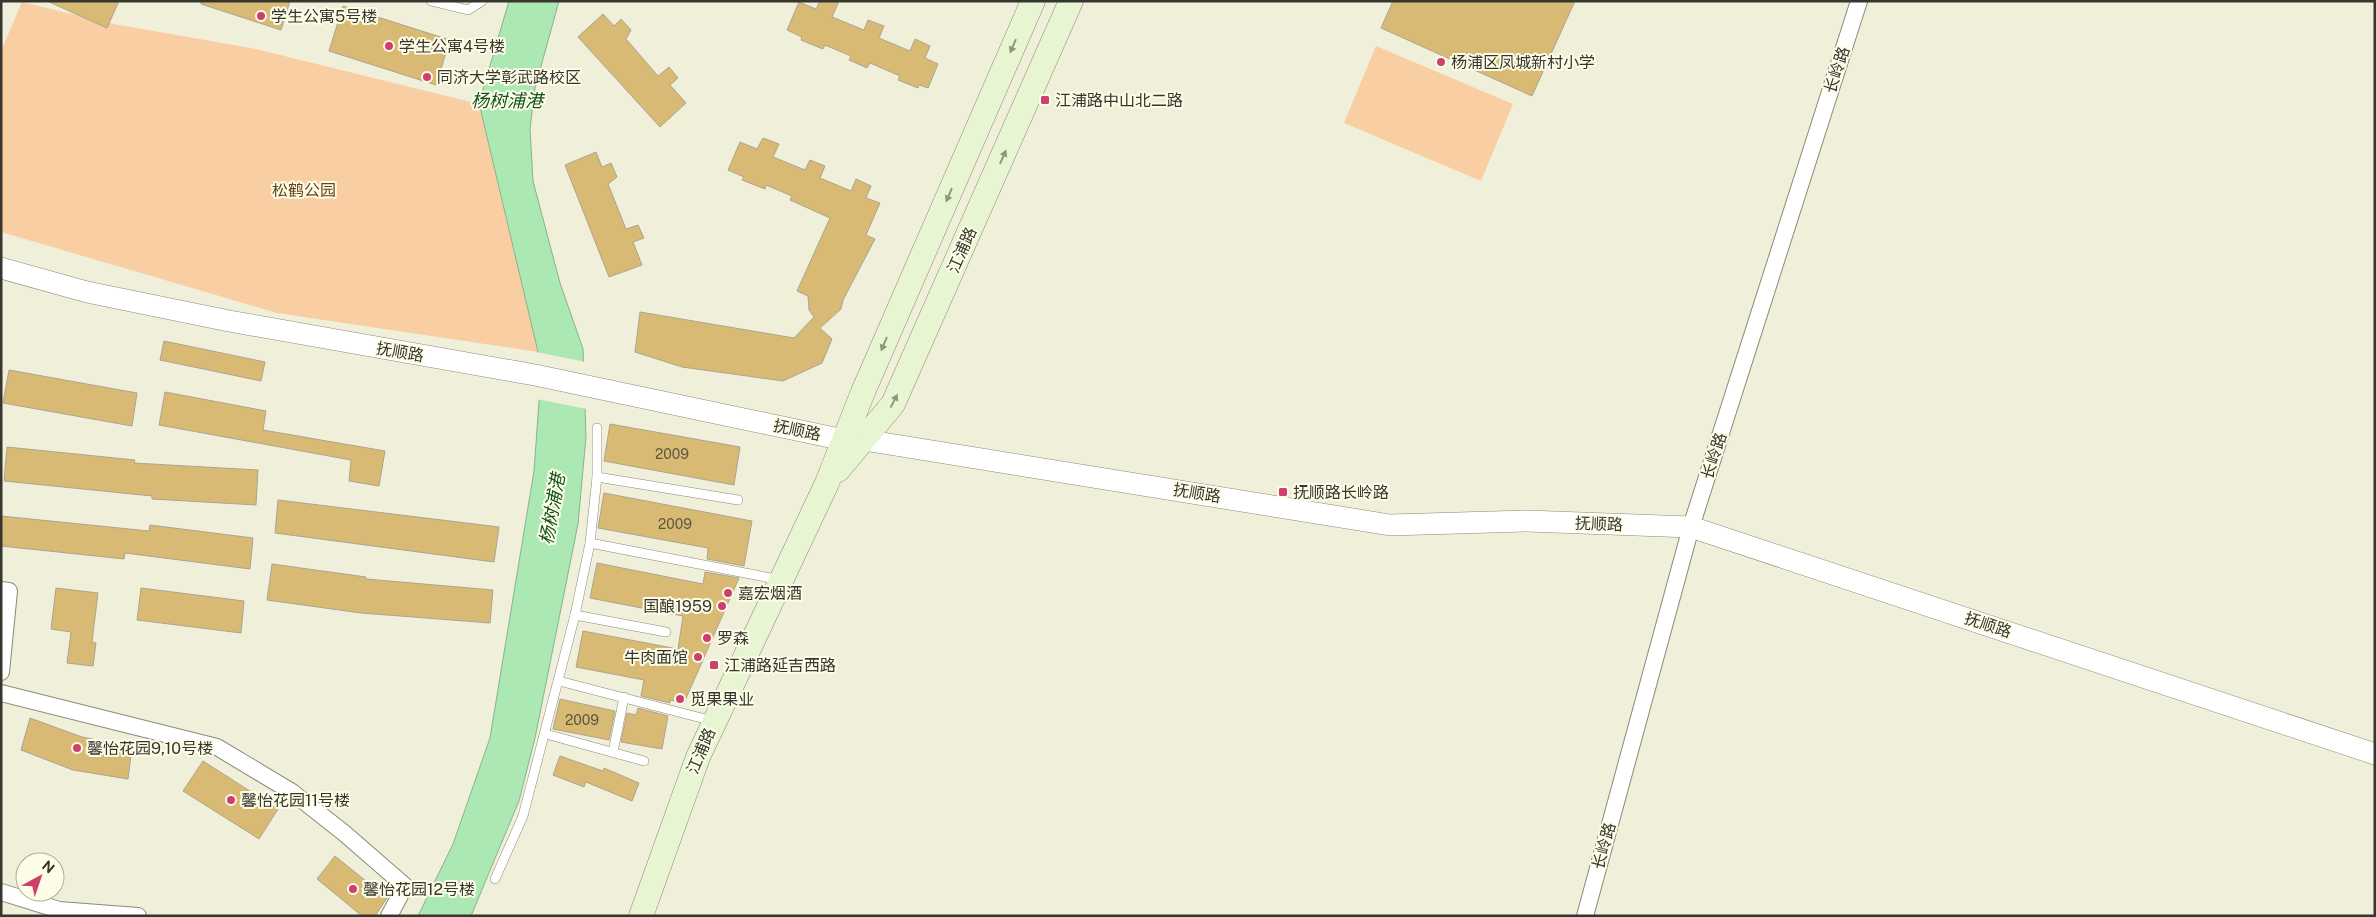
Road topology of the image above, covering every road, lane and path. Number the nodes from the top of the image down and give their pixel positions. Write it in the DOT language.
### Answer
graph roads {
  1 [pos="431,1"];
  2 [pos="482,1"];
  3 [pos="1033,1"];
  4 [pos="1071,1"];
  5 [pos="1859,1"];
  6 [pos="1,268"];
  7 [pos="597,428"];
  8 [pos="854,440"];
  9 [pos="597,477"];
  10 [pos="738,500"];
  11 [pos="1691,527"];
  12 [pos="590,543"];
  13 [pos="781,580"];
  14 [pos="1,590"];
  15 [pos="575,615"];
  16 [pos="666,632"];
  17 [pos="1,672"];
  18 [pos="559,681"];
  19 [pos="1,693"];
  20 [pos="624,697"];
  21 [pos="714,721"];
  22 [pos="546,734"];
  23 [pos="613,752"];
  24 [pos="2375,754"];
  25 [pos="644,761"];
  26 [pos="495,879"];
  27 [pos="1,892"];
  28 [pos="138,916"];
  29 [pos="389,916"];
  30 [pos="641,916"];
  31 [pos="1585,916"];
  1 -- 2 [label="lane"];
  3 -- 8 [label="main road, 江浦路, one-way"];
  8 -- 4 [label="main road, 江浦路, one-way"];
  5 -- 11 [label="street, 长岭路"];
  6 -- 8 [label="street, 抚顺路"];
  7 -- 9 [label="lane"];
  8 -- 11 [label="street, 抚顺路"];
  8 -- 13 [label="main road, 江浦路"];
  9 -- 10 [label="lane"];
  9 -- 12 [label="lane"];
  11 -- 24 [label="street, 抚顺路"];
  11 -- 31 [label="street, 长岭路"];
  12 -- 13 [label="lane"];
  12 -- 15 [label="lane"];
  13 -- 21 [label="main road, 江浦路"];
  14 -- 17 [label="street"];
  15 -- 16 [label="lane"];
  15 -- 18 [label="lane"];
  18 -- 20 [label="lane"];
  18 -- 22 [label="lane"];
  19 -- 29 [label="street"];
  20 -- 21 [label="lane"];
  20 -- 23 [label="lane"];
  21 -- 30 [label="main road, 江浦路"];
  22 -- 23 [label="lane"];
  22 -- 26 [label="lane"];
  23 -- 25 [label="lane"];
  27 -- 28 [label="street"];
}
